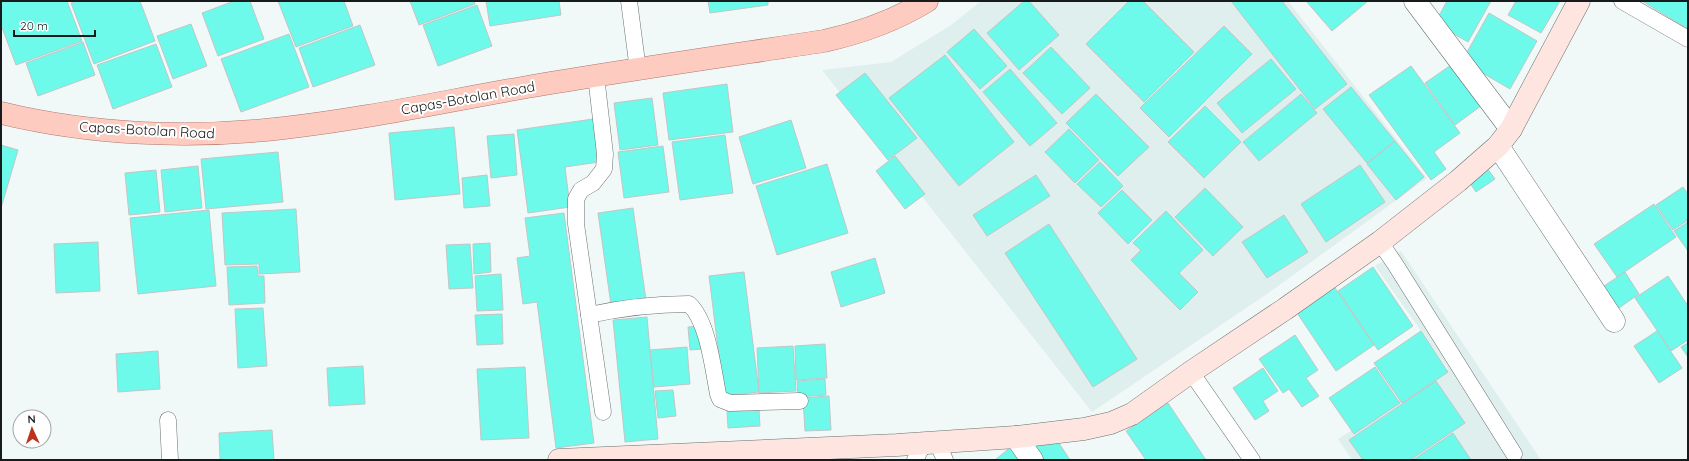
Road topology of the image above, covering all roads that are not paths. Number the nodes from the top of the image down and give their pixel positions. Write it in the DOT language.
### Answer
graph roads {
  1 [pos="629,1"];
  2 [pos="927,1"];
  3 [pos="1416,1"];
  4 [pos="1579,1"];
  5 [pos="1622,1"];
  6 [pos="1688,39"];
  7 [pos="638,70"];
  8 [pos="596,76"];
  9 [pos="1,113"];
  10 [pos="1511,129"];
  11 [pos="1498,146"];
  12 [pos="1380,242"];
  13 [pos="589,315"];
  14 [pos="1614,321"];
  15 [pos="1191,372"];
  16 [pos="800,401"];
  17 [pos="603,412"];
  18 [pos="168,420"];
  19 [pos="1016,437"];
  20 [pos="930,451"];
  21 [pos="1514,454"];
  22 [pos="170,460"];
  23 [pos="559,460"];
  24 [pos="1032,460"];
  25 [pos="1252,460"];
  1 -- 7 [label="lane"];
  2 -- 7 [label="main road, Capas-Botolan Road"];
  3 -- 10 [label="street"];
  4 -- 10 [label="street"];
  5 -- 6 [label="lane"];
  7 -- 8 [label="main road, Capas-Botolan Road"];
  8 -- 9 [label="main road, Capas-Botolan Road"];
  8 -- 13 [label="lane"];
  10 -- 11 [label="street"];
  11 -- 12 [label="street"];
  11 -- 14 [label="street"];
  12 -- 15 [label="street"];
  12 -- 21 [label="lane"];
  13 -- 16 [label="lane"];
  13 -- 17 [label="lane"];
  15 -- 19 [label="street"];
  15 -- 25 [label="lane"];
  18 -- 22 [label="lane"];
  19 -- 20 [label="street"];
  19 -- 24 [label="street"];
  20 -- 23 [label="street"];
}
